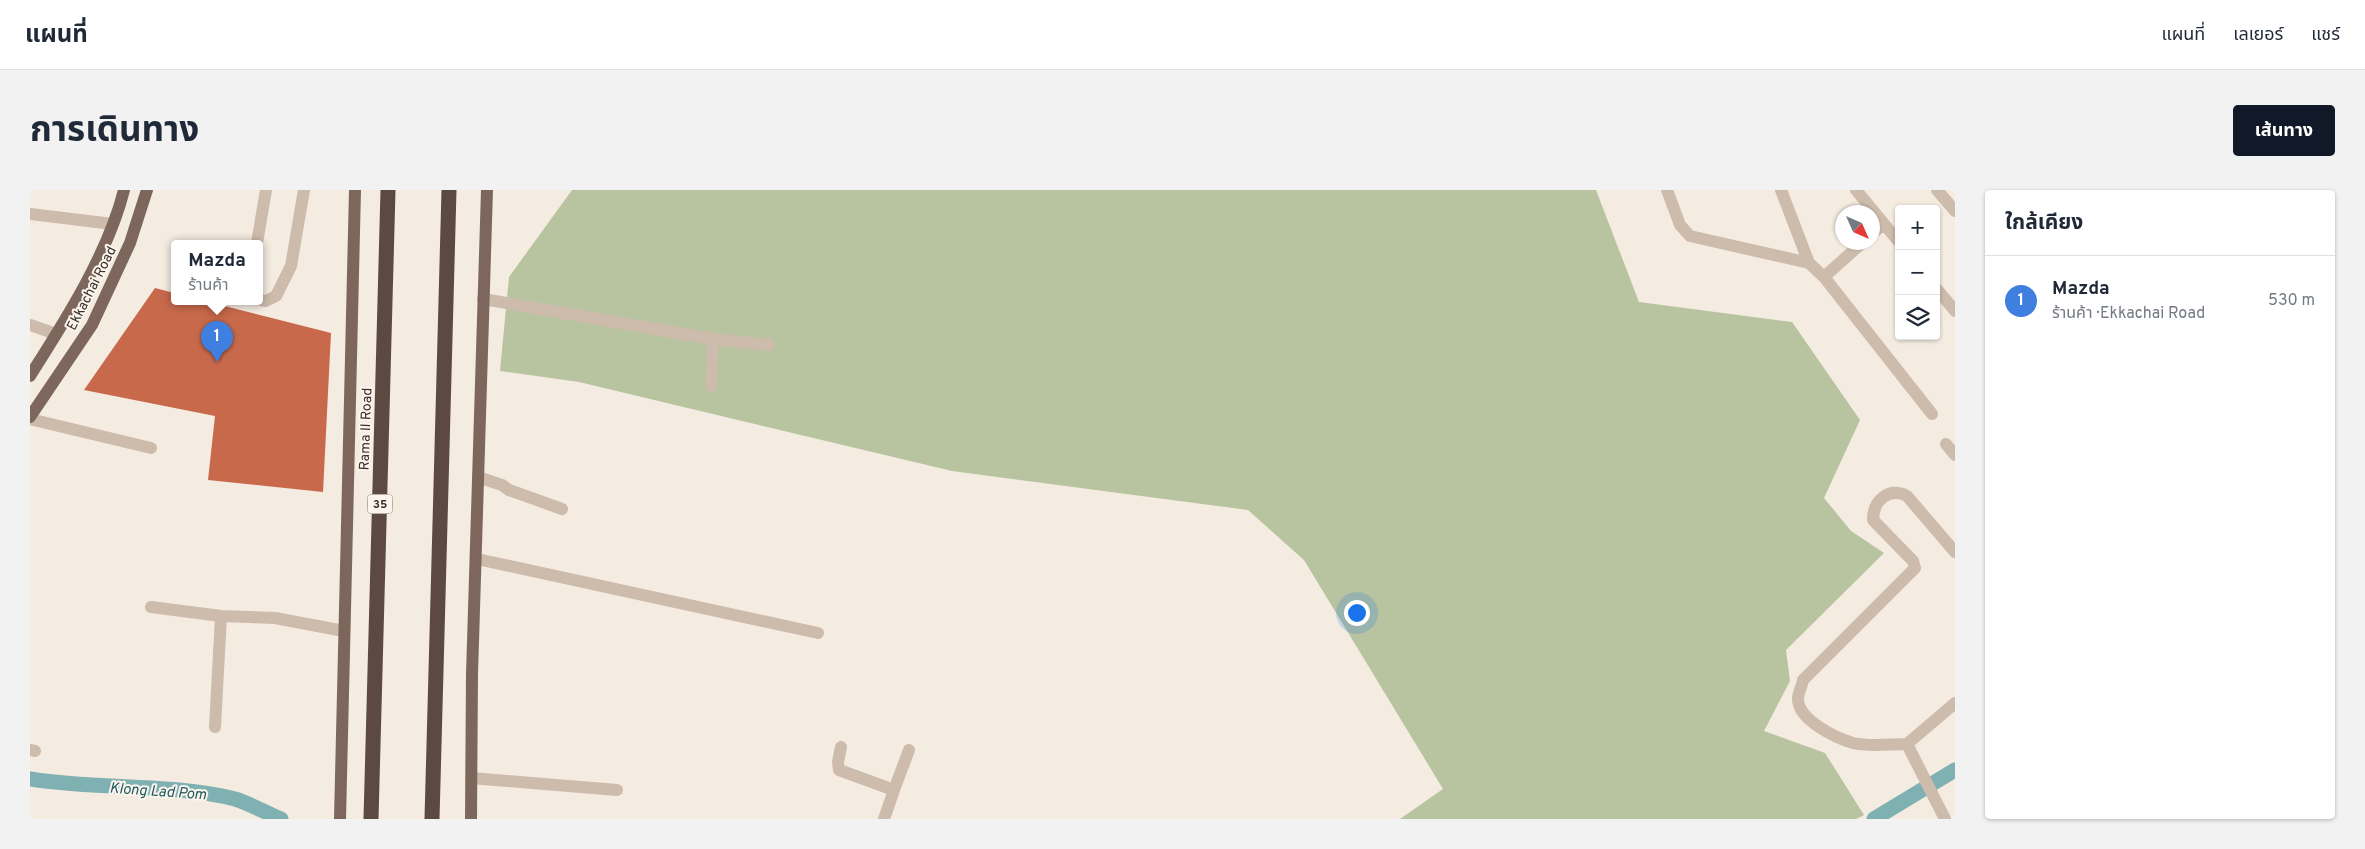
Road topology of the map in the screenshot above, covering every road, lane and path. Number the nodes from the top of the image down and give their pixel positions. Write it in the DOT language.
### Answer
graph roads {
  1 [pos="124,190"];
  2 [pos="147,190"];
  3 [pos="266,190"];
  4 [pos="304,190"];
  5 [pos="355,190"];
  6 [pos="388,190"];
  7 [pos="449,190"];
  8 [pos="487,190"];
  9 [pos="1667,190"];
  10 [pos="1781,190"];
  11 [pos="1856,190"];
  12 [pos="1937,190"];
  13 [pos="1955,211"];
  14 [pos="30,214"];
  15 [pos="113,224"];
  16 [pos="1884,224"];
  17 [pos="1880,227"];
  18 [pos="1895,237"];
  19 [pos="258,240"];
  20 [pos="1854,250"];
  21 [pos="1809,263"];
  22 [pos="1824,277"];
  23 [pos="1940,293"];
  24 [pos="483,299"];
  25 [pos="263,300"];
  26 [pos="1955,311"];
  27 [pos="30,325"];
  28 [pos="56,334"];
  29 [pos="713,339"];
  30 [pos="769,345"];
  31 [pos="30,376"];
  32 [pos="710,386"];
  33 [pos="1932,414"];
  34 [pos="30,418"];
  35 [pos="1946,444"];
  36 [pos="151,448"];
  37 [pos="1955,455"];
  38 [pos="478,477"];
  39 [pos="562,509"];
  40 [pos="1955,552"];
  41 [pos="477,559"];
  42 [pos="150,607"];
  43 [pos="221,616"];
  44 [pos="344,631"];
  45 [pos="818,633"];
  46 [pos="1955,703"];
  47 [pos="215,726"];
  48 [pos="1907,744"];
  49 [pos="841,747"];
  50 [pos="909,750"];
  51 [pos="471,778"];
  52 [pos="617,790"];
  53 [pos="894,790"];
  54 [pos="340,817"];
  55 [pos="471,818"];
  56 [pos="371,819"];
  57 [pos="432,819"];
  58 [pos="884,819"];
  59 [pos="1945,819"];
  1 -- 15 [label="main road, Ekkachai Road"];
  2 -- 34 [label="main road, Ekkachai Road"];
  3 -- 19 [label="street"];
  4 -- 25 [label="street"];
  5 -- 44 [label="main road, Rama II Road / 35"];
  6 -- 56 [label="highway, Rama II Road / 35"];
  7 -- 57 [label="highway"];
  8 -- 24 [label="main road"];
  9 -- 21 [label="street"];
  10 -- 21 [label="street"];
  11 -- 16 [label="street"];
  12 -- 13 [label="street"];
  14 -- 15 [label="street"];
  15 -- 28 [label="main road, Ekkachai Road"];
  16 -- 17 [label="street"];
  16 -- 18 [label="street"];
  20 -- 22 [label="street"];
  21 -- 22 [label="street"];
  22 -- 33 [label="street"];
  23 -- 26 [label="street"];
  24 -- 29 [label="street"];
  24 -- 38 [label="main road"];
  27 -- 28 [label="street"];
  28 -- 31 [label="main road, Ekkachai Road"];
  29 -- 30 [label="street"];
  29 -- 32 [label="street"];
  34 -- 36 [label="street"];
  35 -- 37 [label="street"];
  38 -- 39 [label="street"];
  38 -- 41 [label="main road"];
  40 -- 48 [label="street"];
  41 -- 45 [label="street"];
  41 -- 51 [label="main road"];
  42 -- 43 [label="street"];
  43 -- 44 [label="street"];
  43 -- 47 [label="street"];
  44 -- 54 [label="main road, Rama II Road / 35"];
  46 -- 48 [label="street"];
  48 -- 59 [label="street"];
  49 -- 53 [label="street"];
  50 -- 53 [label="street"];
  51 -- 52 [label="street"];
  51 -- 55 [label="main road"];
  53 -- 58 [label="street"];
}
